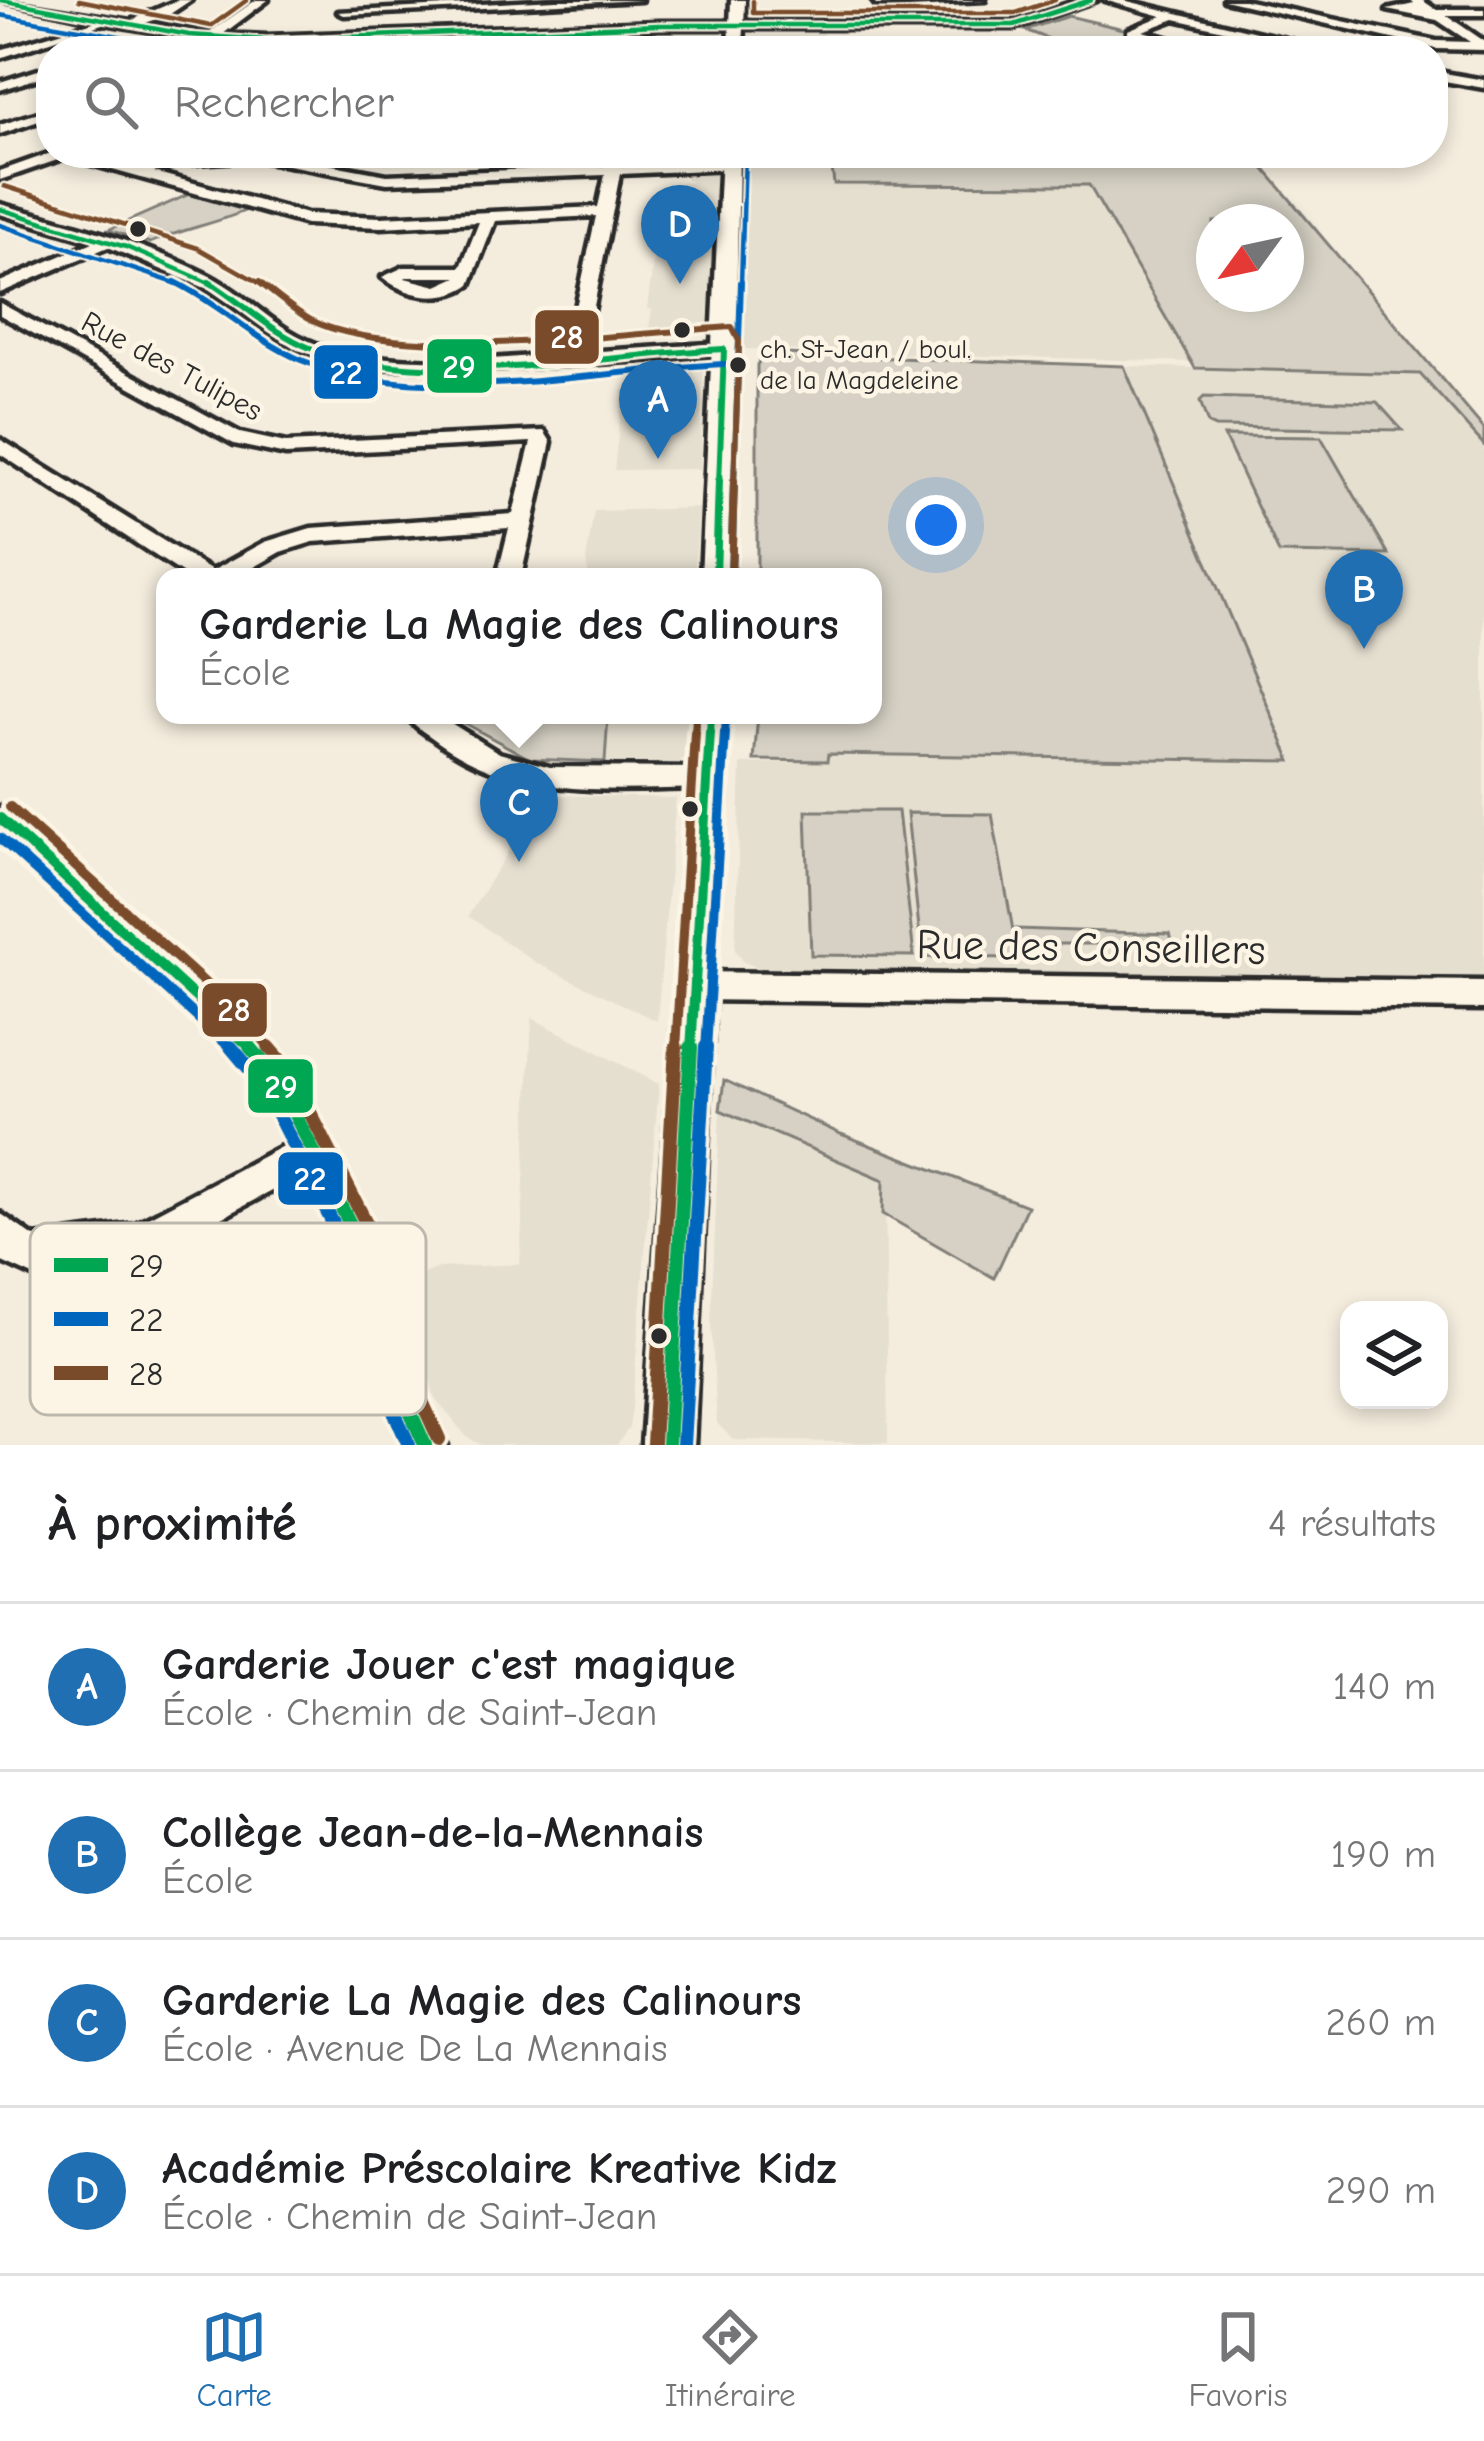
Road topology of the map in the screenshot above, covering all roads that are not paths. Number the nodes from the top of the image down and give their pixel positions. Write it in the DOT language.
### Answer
graph roads {
  1 [pos="1,0"];
  2 [pos="106,0"];
  3 [pos="186,0"];
  4 [pos="263,0"];
  5 [pos="273,0"];
  6 [pos="636,0"];
  7 [pos="738,0"];
  8 [pos="980,0"];
  9 [pos="1091,0"];
  10 [pos="1106,0"];
  11 [pos="1229,0"];
  12 [pos="1317,0"];
  13 [pos="876,1"];
  14 [pos="348,6"];
  15 [pos="1428,9"];
  16 [pos="1484,12"];
  17 [pos="62,13"];
  18 [pos="1286,13"];
  19 [pos="1174,15"];
  20 [pos="110,21"];
  21 [pos="134,23"];
  22 [pos="883,26"];
  23 [pos="642,27"];
  24 [pos="737,27"];
  25 [pos="963,27"];
  26 [pos="556,31"];
  27 [pos="60,36"];
  28 [pos="181,36"];
  29 [pos="185,36"];
  30 [pos="217,36"];
  31 [pos="218,36"];
  32 [pos="312,36"];
  33 [pos="459,36"];
  34 [pos="555,36"];
  35 [pos="640,36"];
  36 [pos="737,36"];
  37 [pos="967,36"];
  38 [pos="1147,36"];
  39 [pos="1264,36"];
  40 [pos="1393,36"];
  41 [pos="0,37"];
  42 [pos="36,43"];
  43 [pos="30,45"];
  44 [pos="36,46"];
  45 [pos="1448,46"];
  46 [pos="1484,46"];
  47 [pos="0,54"];
  48 [pos="36,75"];
  49 [pos="1448,78"];
  50 [pos="1484,84"];
  51 [pos="0,86"];
  52 [pos="36,116"];
  53 [pos="0,128"];
  54 [pos="36,163"];
  55 [pos="118,168"];
  56 [pos="154,168"];
  57 [pos="323,168"];
  58 [pos="509,168"];
  59 [pos="553,168"];
  60 [pos="613,168"];
  61 [pos="730,168"];
  62 [pos="136,173"];
  63 [pos="507,174"];
  64 [pos="0,176"];
  65 [pos="0,204"];
  66 [pos="604,211"];
  67 [pos="487,217"];
  68 [pos="111,241"];
  69 [pos="468,272"];
  70 [pos="0,288"];
  71 [pos="0,308"];
  72 [pos="724,345"];
  73 [pos="575,352"];
  74 [pos="0,445"];
  75 [pos="524,520"];
  76 [pos="190,568"];
  77 [pos="235,568"];
  78 [pos="511,568"];
  79 [pos="716,568"];
  80 [pos="433,724"];
  81 [pos="711,724"];
  82 [pos="709,778"];
  83 [pos="0,818"];
  84 [pos="696,986"];
  85 [pos="1484,995"];
  86 [pos="315,1148"];
  87 [pos="176,1223"];
  88 [pos="350,1223"];
  89 [pos="0,1232"];
  90 [pos="30,1256"];
  91 [pos="412,1415"];
  92 [pos="425,1445"];
  93 [pos="668,1445"];
  1 -- 17 [label="street"];
  2 -- 17 [label="street"];
  3 -- 21 [label="street"];
  4 -- 30 [label="street"];
  5 -- 31 [label="street"];
  6 -- 14 [label="street"];
  7 -- 24 [label="main road"];
  8 -- 13 [label="street"];
  9 -- 25 [label="street"];
  10 -- 19 [label="street"];
  10 -- 25 [label="street"];
  11 -- 18 [label="street"];
  12 -- 18 [label="street"];
  13 -- 22 [label="street"];
  14 -- 32 [label="street"];
  15 -- 16 [label="street"];
  15 -- 46 [label="street"];
  17 -- 20 [label="street"];
  18 -- 40 [label="street"];
  19 -- 38 [label="street"];
  19 -- 39 [label="street"];
  20 -- 21 [label="street"];
  20 -- 27 [label="street"];
  20 -- 28 [label="street"];
  21 -- 29 [label="street"];
  22 -- 24 [label="street"];
  22 -- 25 [label="street"];
  23 -- 24 [label="street"];
  23 -- 26 [label="street"];
  23 -- 35 [label="street"];
  24 -- 36 [label="main road"];
  25 -- 37 [label="street"];
  26 -- 33 [label="street"];
  26 -- 34 [label="street"];
  41 -- 43 [label="street"];
  42 -- 43 [label="street"];
  43 -- 44 [label="street"];
  43 -- 47 [label="street"];
  45 -- 46 [label="street"];
  48 -- 51 [label="street"];
  49 -- 50 [label="street"];
  52 -- 53 [label="street"];
  54 -- 64 [label="street"];
  55 -- 62 [label="street"];
  56 -- 62 [label="street"];
  57 -- 63 [label="street"];
  58 -- 63 [label="street"];
  59 -- 63 [label="street"];
  60 -- 66 [label="street"];
  61 -- 72 [label="main road"];
  62 -- 67 [label="street"];
  65 -- 68 [label="street"];
  66 -- 67 [label="street"];
  66 -- 73 [label="street"];
  67 -- 69 [label="street"];
  68 -- 70 [label="street"];
  68 -- 73 [label="street"];
  71 -- 75 [label="street, Rue des Tulipes"];
  72 -- 73 [label="street"];
  72 -- 79 [label="main road"];
  74 -- 76 [label="street"];
  75 -- 77 [label="street"];
  75 -- 78 [label="street, Rue des Tulipes"];
  80 -- 82 [label="street"];
  81 -- 82 [label="main road"];
  82 -- 84 [label="main road"];
  83 -- 86 [label="street"];
  84 -- 85 [label="street, Rue des Conseillers"];
  84 -- 93 [label="main road"];
  86 -- 87 [label="street"];
  86 -- 88 [label="street"];
  89 -- 90 [label="street"];
  91 -- 92 [label="street"];
}
